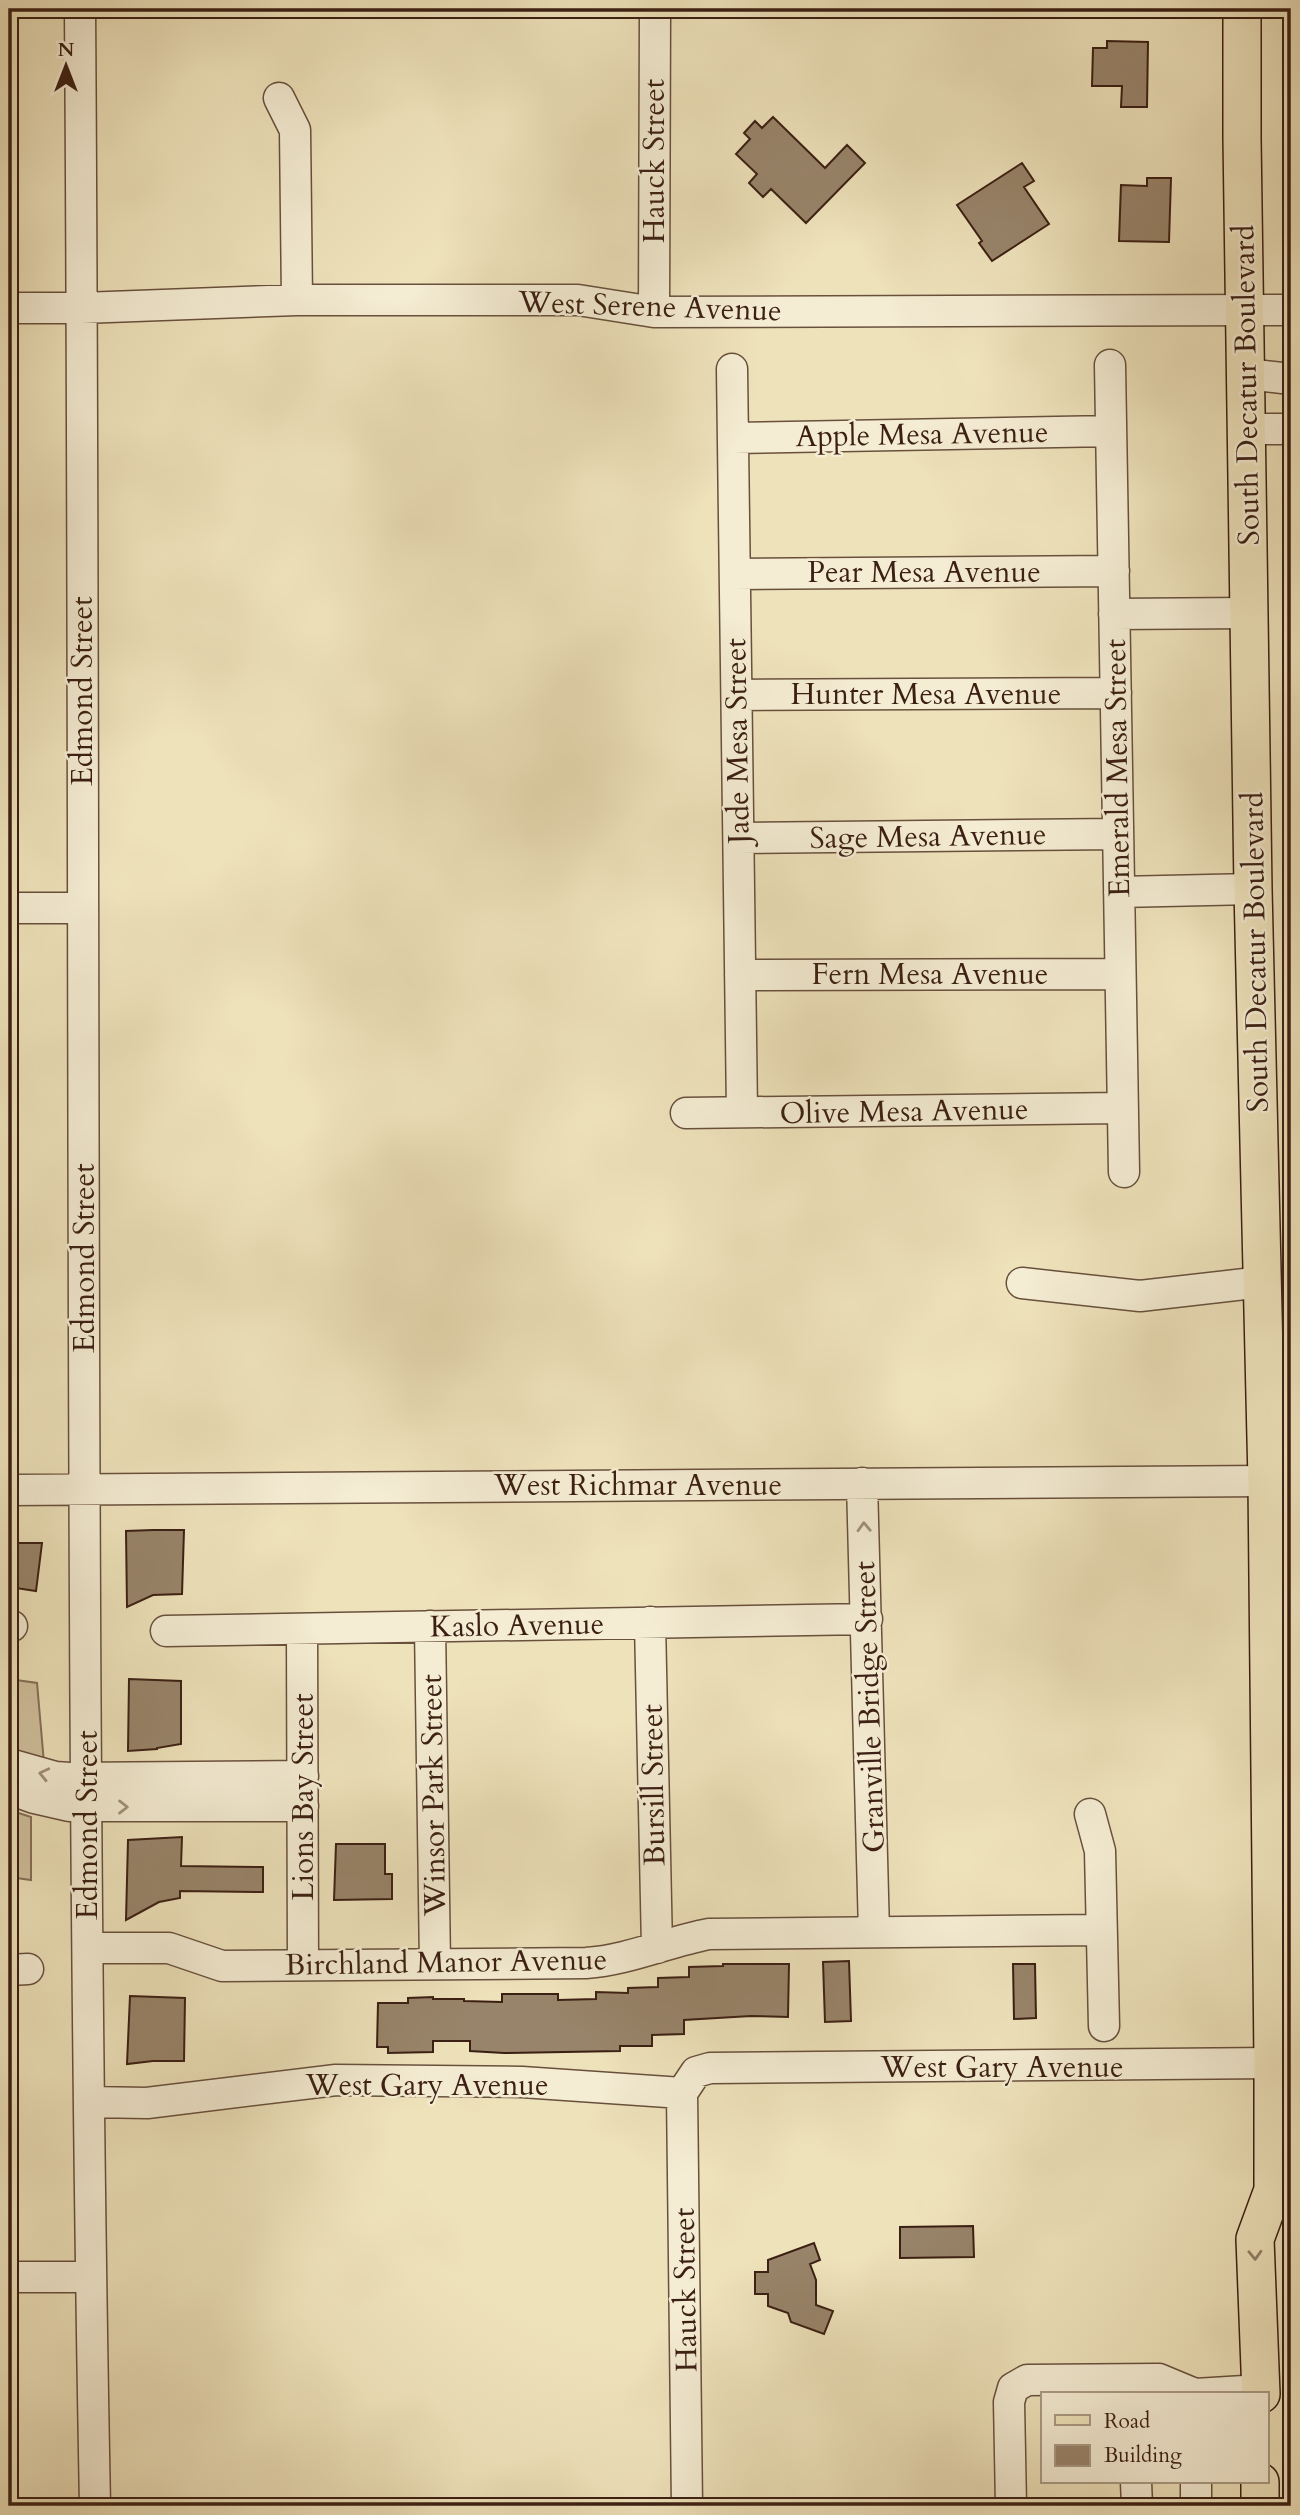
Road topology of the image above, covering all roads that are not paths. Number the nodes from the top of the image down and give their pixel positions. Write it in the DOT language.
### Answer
graph roads {
  1 [pos="80,9"];
  2 [pos="655,9"];
  3 [pos="1242,9"];
  4 [pos="279,98"];
  5 [pos="297,300"];
  6 [pos="9,307"];
  7 [pos="82,307"];
  8 [pos="1291,310"];
  9 [pos="654,312"];
  10 [pos="1245,312"];
  11 [pos="1110,365"];
  12 [pos="733,369"];
  13 [pos="1246,374"];
  14 [pos="1291,379"];
  15 [pos="1247,429"];
  16 [pos="1291,429"];
  17 [pos="1111,431"];
  18 [pos="733,438"];
  19 [pos="1114,571"];
  20 [pos="735,574"];
  21 [pos="1250,612"];
  22 [pos="1114,614"];
  23 [pos="1115,693"];
  24 [pos="737,695"];
  25 [pos="1118,834"];
  26 [pos="738,838"];
  27 [pos="1253,889"];
  28 [pos="1119,892"];
  29 [pos="9,908"];
  30 [pos="83,908"];
  31 [pos="1120,974"];
  32 [pos="740,975"];
  33 [pos="1122,1108"];
  34 [pos="742,1112"];
  35 [pos="686,1113"];
  36 [pos="1124,1172"];
  37 [pos="1262,1282"];
  38 [pos="1022,1283"];
  39 [pos="1267,1480"];
  40 [pos="862,1483"];
  41 [pos="84,1489"];
  42 [pos="9,1490"];
  43 [pos="867,1619"];
  44 [pos="650,1622"];
  45 [pos="430,1626"];
  46 [pos="302,1629"];
  47 [pos="166,1631"];
  48 [pos="9,1765"];
  49 [pos="239,1776"];
  50 [pos="303,1776"];
  51 [pos="9,1789"];
  52 [pos="87,1793"];
  53 [pos="240,1806"];
  54 [pos="303,1806"];
  55 [pos="1090,1814"];
  56 [pos="1101,1930"];
  57 [pos="874,1931"];
  58 [pos="88,1948"];
  59 [pos="657,1948"];
  60 [pos="435,1964"];
  61 [pos="303,1965"];
  62 [pos="1104,2026"];
  63 [pos="1273,2063"];
  64 [pos="687,2085"];
  65 [pos="89,2102"];
  66 [pos="1273,2190"];
  67 [pos="1291,2221"];
  68 [pos="9,2277"];
  69 [pos="91,2277"];
  70 [pos="1135,2387"];
  71 [pos="1190,2392"];
  72 [pos="1261,2392"];
  73 [pos="1136,2484"];
  74 [pos="1196,2484"];
  75 [pos="1260,2484"];
  76 [pos="95,2506"];
  77 [pos="687,2506"];
  78 [pos="1011,2506"];
  79 [pos="1137,2506"];
  80 [pos="1196,2506"];
  81 [pos="1260,2506"];
  1 -- 7 [label="street, Edmond Street"];
  2 -- 9 [label="street, Hauck Street"];
  3 -- 10 [label="main road, South Decatur Boulevard"];
  4 -- 5 [label="street"];
  5 -- 7 [label="street, West Serene Avenue"];
  5 -- 9 [label="street, West Serene Avenue"];
  6 -- 7 [label="street, West Serene Avenue"];
  7 -- 30 [label="street, Edmond Street"];
  8 -- 10 [label="street, West Serene Avenue"];
  9 -- 10 [label="street, West Serene Avenue"];
  10 -- 13 [label="main road, South Decatur Boulevard"];
  11 -- 17 [label="street, Emerald Mesa Street"];
  12 -- 18 [label="street, Jade Mesa Street"];
  13 -- 14 [label="street"];
  13 -- 15 [label="main road, South Decatur Boulevard"];
  15 -- 16 [label="street"];
  15 -- 21 [label="main road, South Decatur Boulevard"];
  17 -- 18 [label="street, Apple Mesa Avenue"];
  17 -- 19 [label="street, Emerald Mesa Street"];
  18 -- 20 [label="street, Jade Mesa Street"];
  19 -- 20 [label="street, Pear Mesa Avenue"];
  19 -- 22 [label="street, Emerald Mesa Street"];
  20 -- 24 [label="street, Jade Mesa Street"];
  21 -- 22 [label="street"];
  21 -- 27 [label="main road, South Decatur Boulevard"];
  22 -- 23 [label="street, Emerald Mesa Street"];
  23 -- 24 [label="street, Hunter Mesa Avenue"];
  23 -- 25 [label="street, Emerald Mesa Street"];
  24 -- 26 [label="street, Jade Mesa Street"];
  25 -- 26 [label="street, Sage Mesa Avenue"];
  25 -- 28 [label="street, Emerald Mesa Street"];
  26 -- 32 [label="street, Jade Mesa Street"];
  27 -- 28 [label="street"];
  27 -- 37 [label="main road, South Decatur Boulevard"];
  28 -- 31 [label="street, Emerald Mesa Street"];
  29 -- 30 [label="street"];
  30 -- 41 [label="street, Edmond Street"];
  31 -- 32 [label="street, Fern Mesa Avenue"];
  31 -- 33 [label="street, Emerald Mesa Street"];
  32 -- 34 [label="street, Jade Mesa Street"];
  33 -- 34 [label="street, Olive Mesa Avenue"];
  33 -- 36 [label="street, Emerald Mesa Street"];
  34 -- 35 [label="street, Olive Mesa Avenue"];
  37 -- 38 [label="street"];
  37 -- 39 [label="main road, South Decatur Boulevard"];
  39 -- 40 [label="street, West Richmar Avenue"];
  39 -- 63 [label="main road, South Decatur Boulevard"];
  40 -- 41 [label="street, West Richmar Avenue"];
  43 -- 40 [label="street, Granville Bridge Street, one-way"];
  41 -- 42 [label="street, West Richmar Avenue"];
  41 -- 52 [label="street, Edmond Street"];
  43 -- 44 [label="street, Kaslo Avenue"];
  43 -- 57 [label="street, Granville Bridge Street"];
  44 -- 45 [label="street, Kaslo Avenue"];
  44 -- 59 [label="street, Bursill Street"];
  45 -- 46 [label="street, Kaslo Avenue"];
  45 -- 60 [label="street, Winsor Park Street"];
  46 -- 47 [label="street, Kaslo Avenue"];
  46 -- 50 [label="street, Lions Bay Street"];
  52 -- 48 [label="street, one-way"];
  49 -- 50 [label="street"];
  49 -- 52 [label="street"];
  49 -- 53 [label="street"];
  50 -- 54 [label="street, Lions Bay Street"];
  51 -- 52 [label="street"];
  52 -- 53 [label="street, one-way"];
  52 -- 58 [label="street, Edmond Street"];
  53 -- 54 [label="street"];
  54 -- 61 [label="street, Lions Bay Street"];
  55 -- 56 [label="street"];
  56 -- 57 [label="street, Birchland Manor Avenue"];
  56 -- 62 [label="street"];
  57 -- 59 [label="street, Birchland Manor Avenue"];
  58 -- 61 [label="street, Birchland Manor Avenue"];
  58 -- 65 [label="street, Edmond Street"];
  59 -- 60 [label="street, Birchland Manor Avenue"];
  60 -- 61 [label="street, Birchland Manor Avenue"];
  63 -- 64 [label="street, West Gary Avenue"];
  63 -- 66 [label="main road, South Decatur Boulevard"];
  64 -- 65 [label="street, West Gary Avenue"];
  64 -- 77 [label="street, Hauck Street"];
  65 -- 69 [label="street, Edmond Street"];
  66 -- 67 [label="main road"];
  66 -- 72 [label="main road, South Decatur Boulevard, one-way"];
  68 -- 69 [label="street"];
  69 -- 76 [label="street, Edmond Street"];
  70 -- 71 [label="street"];
  70 -- 78 [label="street"];
  73 -- 79 [label="street"];
  74 -- 80 [label="street"];
  75 -- 81 [label="main road"];
}
